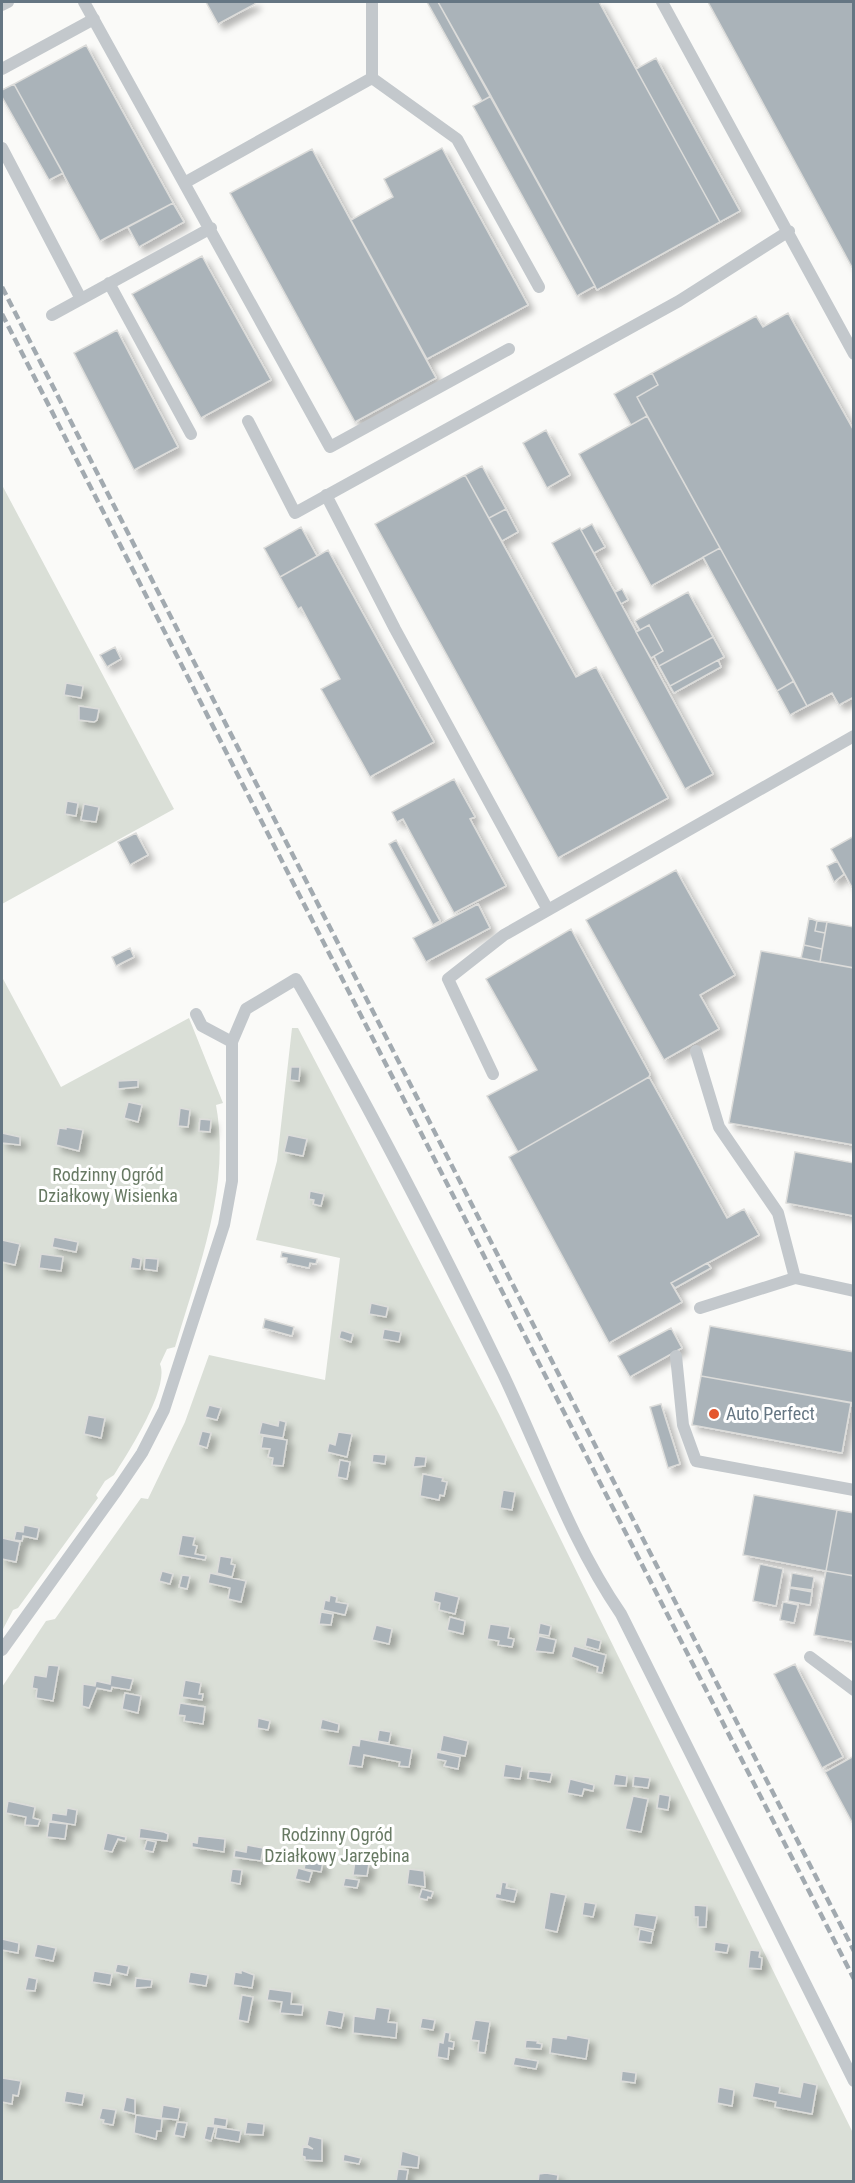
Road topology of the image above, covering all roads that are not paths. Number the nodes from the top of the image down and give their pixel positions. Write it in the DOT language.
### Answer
graph roads {
  1 [pos="8,2"];
  2 [pos="84,2"];
  3 [pos="372,2"];
  4 [pos="662,2"];
  5 [pos="2,5"];
  6 [pos="94,19"];
  7 [pos="2,69"];
  8 [pos="372,78"];
  9 [pos="2,148"];
  10 [pos="186,182"];
  11 [pos="211,228"];
  12 [pos="789,231"];
  13 [pos="110,284"];
  14 [pos="539,287"];
  15 [pos="81,299"];
  16 [pos="52,315"];
  17 [pos="509,349"];
  18 [pos="854,354"];
  19 [pos="248,421"];
  20 [pos="191,434"];
  21 [pos="326,495"];
  22 [pos="854,736"];
  23 [pos="548,910"];
  24 [pos="196,1014"];
  25 [pos="232,1042"];
  26 [pos="696,1051"];
  27 [pos="493,1074"];
  28 [pos="795,1278"];
  29 [pos="854,1291"];
  30 [pos="700,1308"];
  31 [pos="676,1356"];
  32 [pos="854,1490"];
  33 [pos="2,1650"];
  34 [pos="810,1657"];
  35 [pos="854,1690"];
  36 [pos="854,2081"];
  1 -- 5 [label="lane"];
  2 -- 6 [label="lane"];
  3 -- 8 [label="lane"];
  4 -- 12 [label="lane"];
  6 -- 7 [label="lane"];
  6 -- 10 [label="lane"];
  8 -- 10 [label="lane"];
  8 -- 14 [label="lane"];
  9 -- 15 [label="lane"];
  10 -- 11 [label="lane"];
  11 -- 13 [label="lane"];
  11 -- 17 [label="lane"];
  12 -- 18 [label="lane"];
  12 -- 21 [label="lane"];
  13 -- 15 [label="lane"];
  13 -- 20 [label="lane"];
  15 -- 16 [label="lane"];
  19 -- 21 [label="lane"];
  21 -- 23 [label="lane"];
  22 -- 23 [label="lane"];
  23 -- 27 [label="lane"];
  24 -- 25 [label="lane"];
  25 -- 33 [label="lane"];
  25 -- 36 [label="lane"];
  26 -- 28 [label="lane"];
  28 -- 29 [label="lane"];
  28 -- 30 [label="lane"];
  31 -- 32 [label="lane"];
  34 -- 35 [label="lane"];
}
